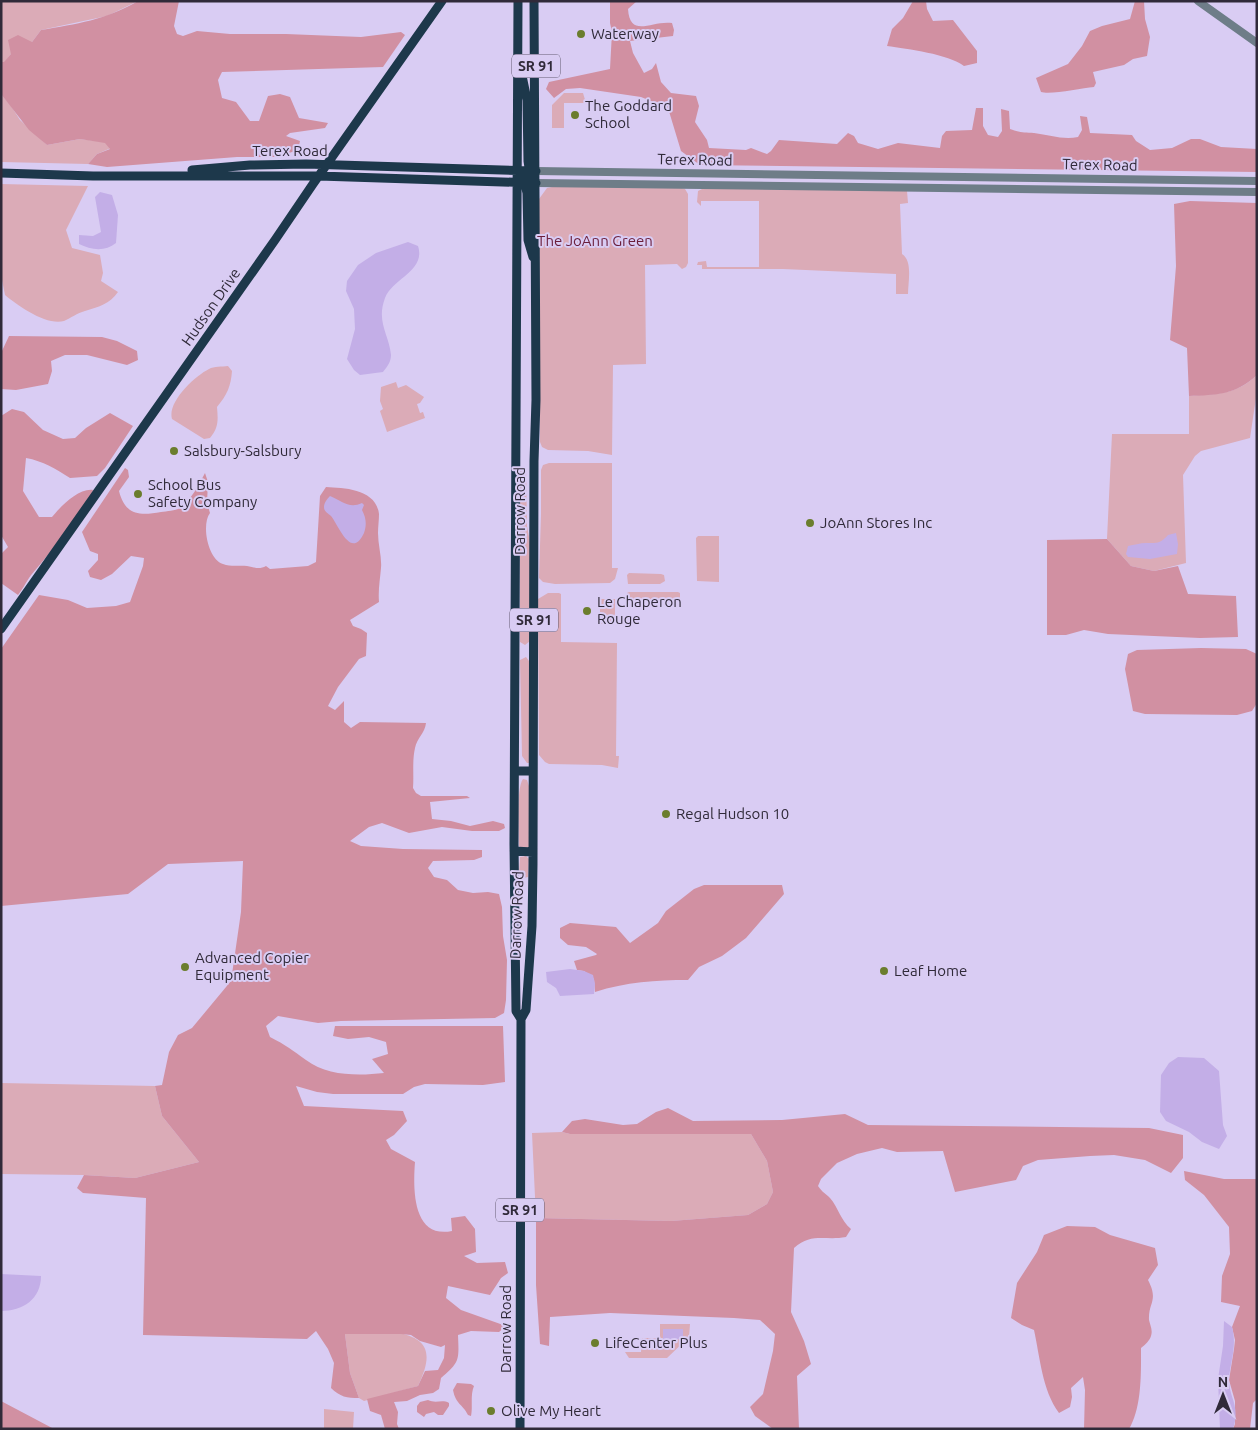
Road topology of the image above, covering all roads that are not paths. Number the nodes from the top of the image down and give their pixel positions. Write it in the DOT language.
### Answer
graph roads {
  1 [pos="442,1"];
  2 [pos="518,1"];
  3 [pos="534,1"];
  4 [pos="1198,1"];
  5 [pos="1257,43"];
  6 [pos="518,61"];
  7 [pos="523,78"];
  8 [pos="536,78"];
  9 [pos="327,164"];
  10 [pos="517,170"];
  11 [pos="532,170"];
  12 [pos="1,174"];
  13 [pos="691,174"];
  14 [pos="134,175"];
  15 [pos="319,176"];
  16 [pos="911,176"];
  17 [pos="1015,178"];
  18 [pos="1257,181"];
  19 [pos="521,183"];
  20 [pos="536,183"];
  21 [pos="691,185"];
  22 [pos="911,188"];
  23 [pos="1015,189"];
  24 [pos="1257,192"];
  25 [pos="536,269"];
  26 [pos="1,629"];
  27 [pos="515,650"];
  28 [pos="534,650"];
  29 [pos="515,771"];
  30 [pos="534,771"];
  31 [pos="514,851"];
  32 [pos="533,852"];
  33 [pos="515,881"];
  34 [pos="533,882"];
  35 [pos="520,1019"];
  36 [pos="520,1429"];
  1 -- 9 [label="main road, Hudson Drive"];
  2 -- 6 [label="main road, Darrow Road / SR 91"];
  3 -- 8 [label="main road, Darrow Road / SR 91"];
  4 -- 5 [label="street"];
  6 -- 7 [label="main road"];
  6 -- 10 [label="main road, Darrow Road / SR 91"];
  7 -- 8 [label="main road"];
  7 -- 11 [label="main road"];
  8 -- 11 [label="main road, Darrow Road / SR 91"];
  9 -- 10 [label="main road, Terex Road"];
  9 -- 14 [label="main road, Terex Road"];
  9 -- 15 [label="main road, Hudson Drive"];
  10 -- 11 [label="main road, Terex Road"];
  10 -- 19 [label="main road, Darrow Road / SR 91"];
  11 -- 13 [label="street, Terex Road"];
  11 -- 20 [label="main road, Darrow Road / SR 91"];
  12 -- 14 [label="main road, Terex Road"];
  13 -- 16 [label="street, Terex Road"];
  13 -- 21 [label="street"];
  14 -- 15 [label="main road, Terex Road"];
  15 -- 19 [label="main road, Terex Road"];
  15 -- 26 [label="main road, Hudson Drive"];
  16 -- 17 [label="street, Terex Road"];
  16 -- 22 [label="street"];
  17 -- 18 [label="street, Terex Road"];
  17 -- 23 [label="street"];
  19 -- 20 [label="main road, Terex Road"];
  19 -- 25 [label="main road"];
  19 -- 27 [label="main road, Darrow Road / SR 91"];
  20 -- 21 [label="street, Terex Road"];
  20 -- 25 [label="main road, Darrow Road / SR 91"];
  21 -- 22 [label="street, Terex Road"];
  22 -- 23 [label="street, Terex Road"];
  23 -- 24 [label="street, Terex Road"];
  25 -- 28 [label="main road, Darrow Road / SR 91"];
  27 -- 28 [label="main road"];
  27 -- 29 [label="main road, Darrow Road / SR 91"];
  28 -- 30 [label="main road, Darrow Road / SR 91"];
  29 -- 30 [label="main road"];
  29 -- 31 [label="main road, Darrow Road / SR 91"];
  30 -- 32 [label="main road, Darrow Road / SR 91"];
  31 -- 32 [label="main road"];
  31 -- 33 [label="main road, Darrow Road / SR 91"];
  32 -- 34 [label="main road, Darrow Road / SR 91"];
  33 -- 34 [label="main road"];
  33 -- 35 [label="main road, Darrow Road / SR 91"];
  34 -- 35 [label="main road, Darrow Road / SR 91"];
  35 -- 36 [label="main road, Darrow Road / SR 91"];
}
